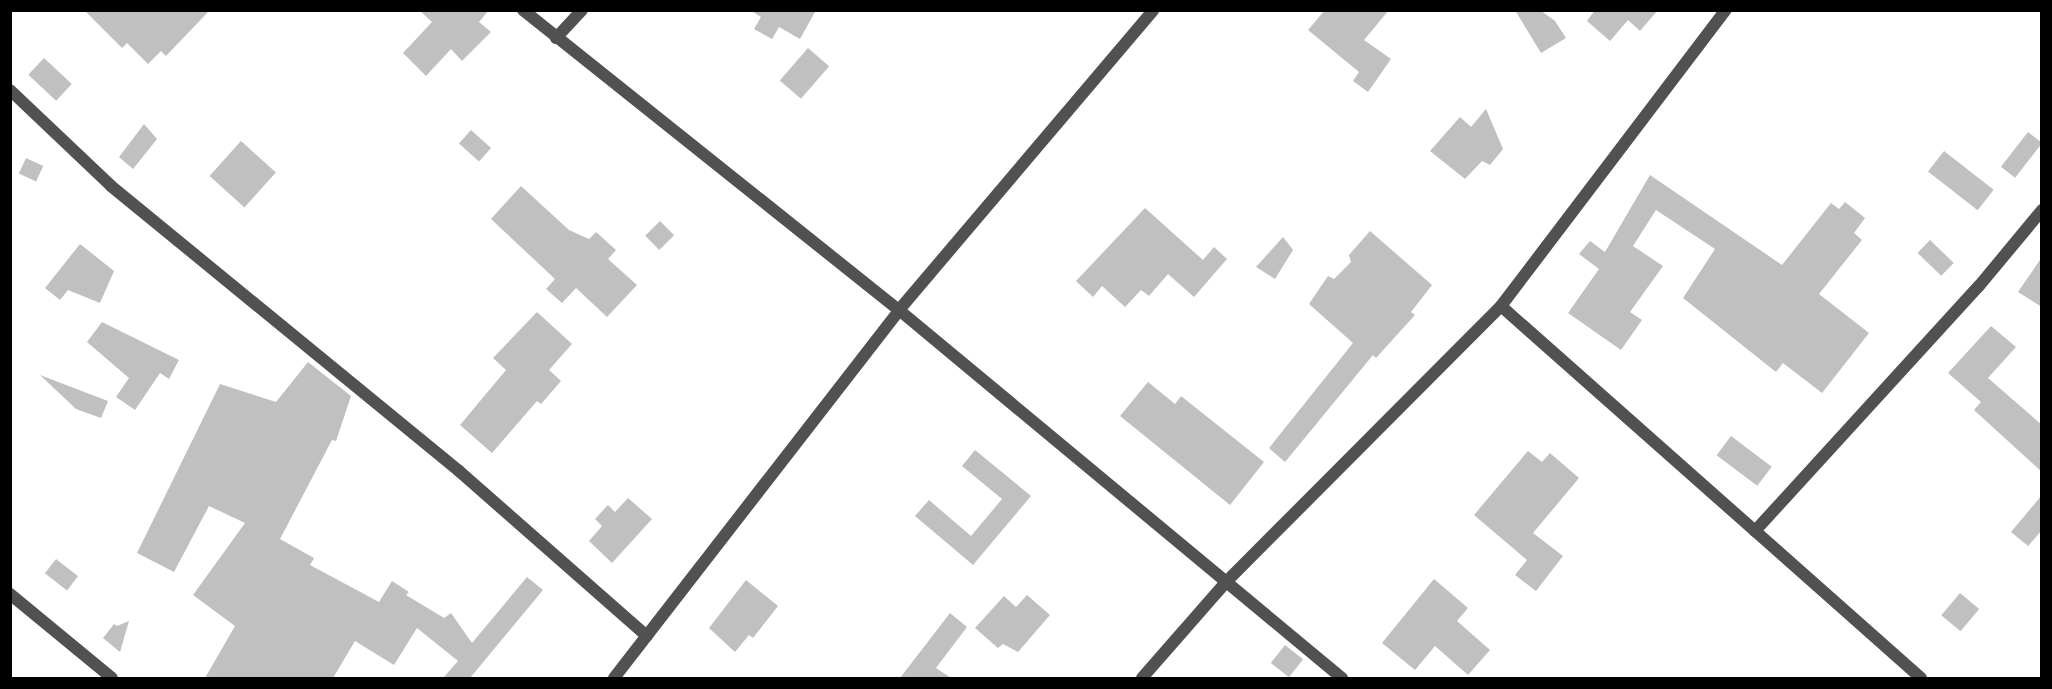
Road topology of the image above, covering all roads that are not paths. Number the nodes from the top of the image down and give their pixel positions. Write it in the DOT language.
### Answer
graph roads {
  1 [pos="524,10"];
  2 [pos="582,10"];
  3 [pos="1153,10"];
  4 [pos="1726,10"];
  5 [pos="556,39"];
  6 [pos="10,90"];
  7 [pos="2042,210"];
  8 [pos="1501,306"];
  9 [pos="899,310"];
  10 [pos="1755,531"];
  11 [pos="1226,582"];
  12 [pos="10,594"];
  13 [pos="647,636"];
  14 [pos="112,678"];
  15 [pos="614,678"];
  16 [pos="1142,678"];
  17 [pos="1342,678"];
  18 [pos="1922,678"];
  1 -- 5 [label="street"];
  2 -- 5 [label="street"];
  3 -- 9 [label="street"];
  4 -- 8 [label="street"];
  5 -- 9 [label="street"];
  6 -- 13 [label="street"];
  7 -- 10 [label="street"];
  8 -- 10 [label="street"];
  8 -- 11 [label="street"];
  9 -- 11 [label="street"];
  9 -- 13 [label="street"];
  10 -- 18 [label="street"];
  11 -- 16 [label="street"];
  11 -- 17 [label="street"];
  12 -- 14 [label="street"];
  13 -- 15 [label="street"];
}
